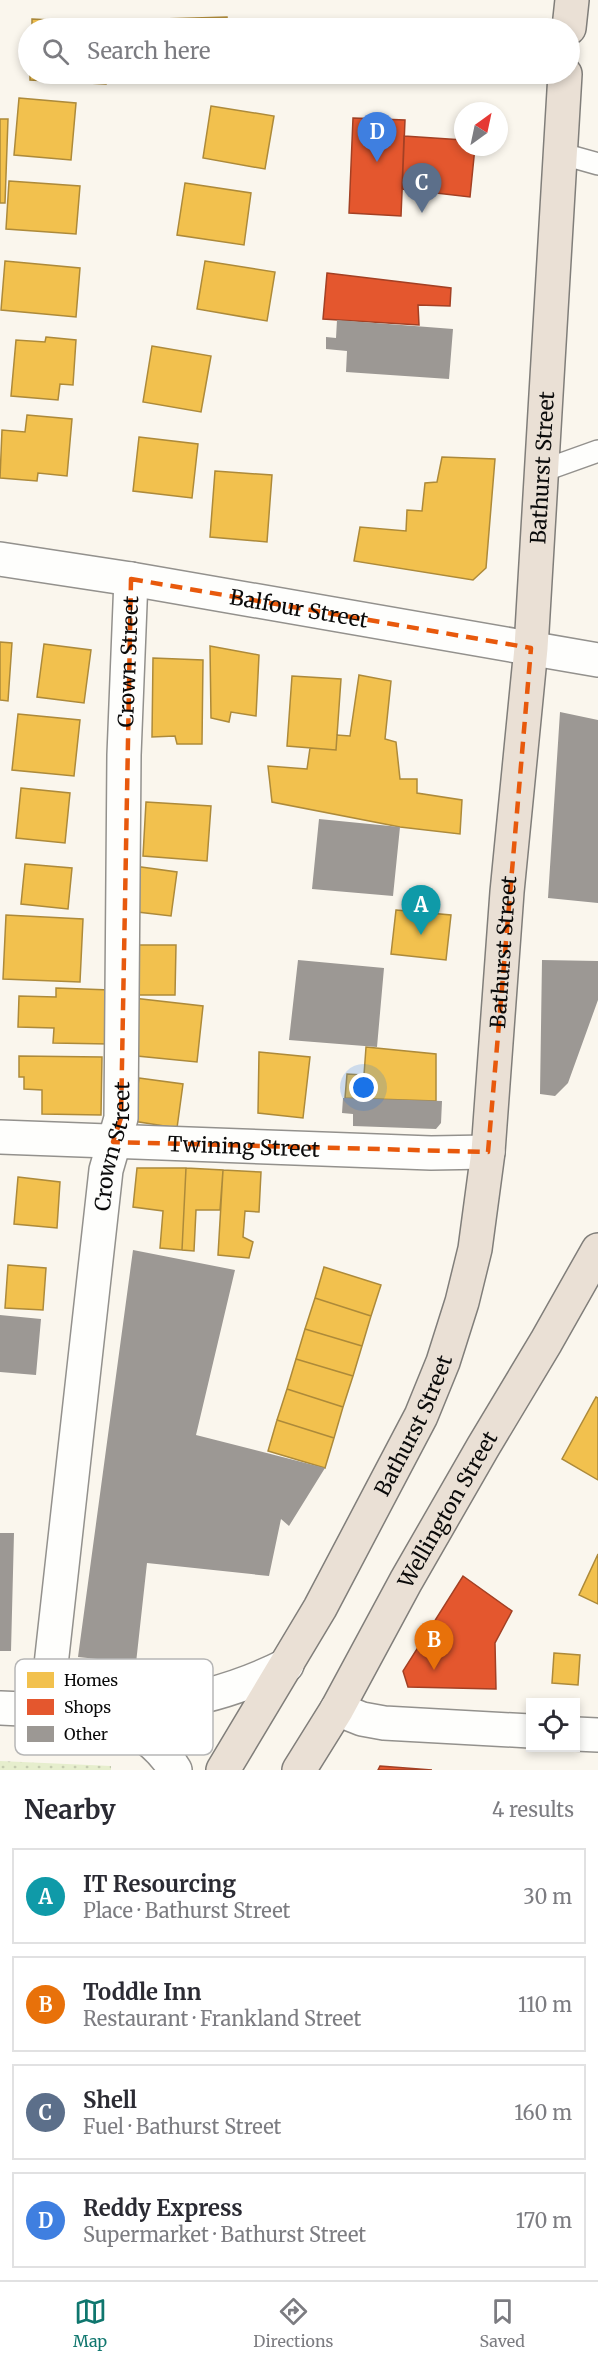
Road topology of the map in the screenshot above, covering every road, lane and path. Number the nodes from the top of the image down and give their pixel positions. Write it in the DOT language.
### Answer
graph roads {
  1 [pos="572,0"];
  2 [pos="570,18"];
  3 [pos="564,84"];
  4 [pos="560,153"];
  5 [pos="598,164"];
  6 [pos="598,452"];
  7 [pos="542,471"];
  8 [pos="0,559"];
  9 [pos="131,579"];
  10 [pos="531,648"];
  11 [pos="598,660"];
  12 [pos="0,1137"];
  13 [pos="113,1142"];
  14 [pos="488,1152"];
  15 [pos="598,1250"];
  16 [pos="64,1659"];
  17 [pos="287,1665"];
  18 [pos="213,1695"];
  19 [pos="0,1708"];
  20 [pos="15,1709"];
  21 [pos="338,1709"];
  22 [pos="526,1731"];
  23 [pos="580,1734"];
  24 [pos="598,1735"];
  25 [pos="166,1755"];
  26 [pos="175,1770"];
  27 [pos="223,1770"];
  28 [pos="299,1770"];
  1 -- 2 [label="highway"];
  3 -- 4 [label="highway, Bathurst Street"];
  4 -- 5 [label="lane"];
  4 -- 7 [label="highway, Bathurst Street"];
  6 -- 7 [label="lane"];
  7 -- 10 [label="highway, Bathurst Street"];
  8 -- 9 [label="street, Balfour Street"];
  9 -- 10 [label="street, Balfour Street"];
  9 -- 13 [label="street, Crown Street"];
  10 -- 11 [label="street, Balfour Street"];
  10 -- 14 [label="highway, Bathurst Street"];
  12 -- 13 [label="street, Twining Street"];
  13 -- 14 [label="street, Twining Street"];
  13 -- 16 [label="street, Crown Street"];
  14 -- 17 [label="highway, Bathurst Street"];
  15 -- 21 [label="highway, Wellington Street"];
  17 -- 18 [label="street"];
  17 -- 27 [label="highway, Bathurst Street"];
  19 -- 20 [label="street"];
  21 -- 22 [label="street"];
  21 -- 28 [label="highway, Wellington Street"];
  23 -- 24 [label="street"];
  25 -- 26 [label="street"];
}
